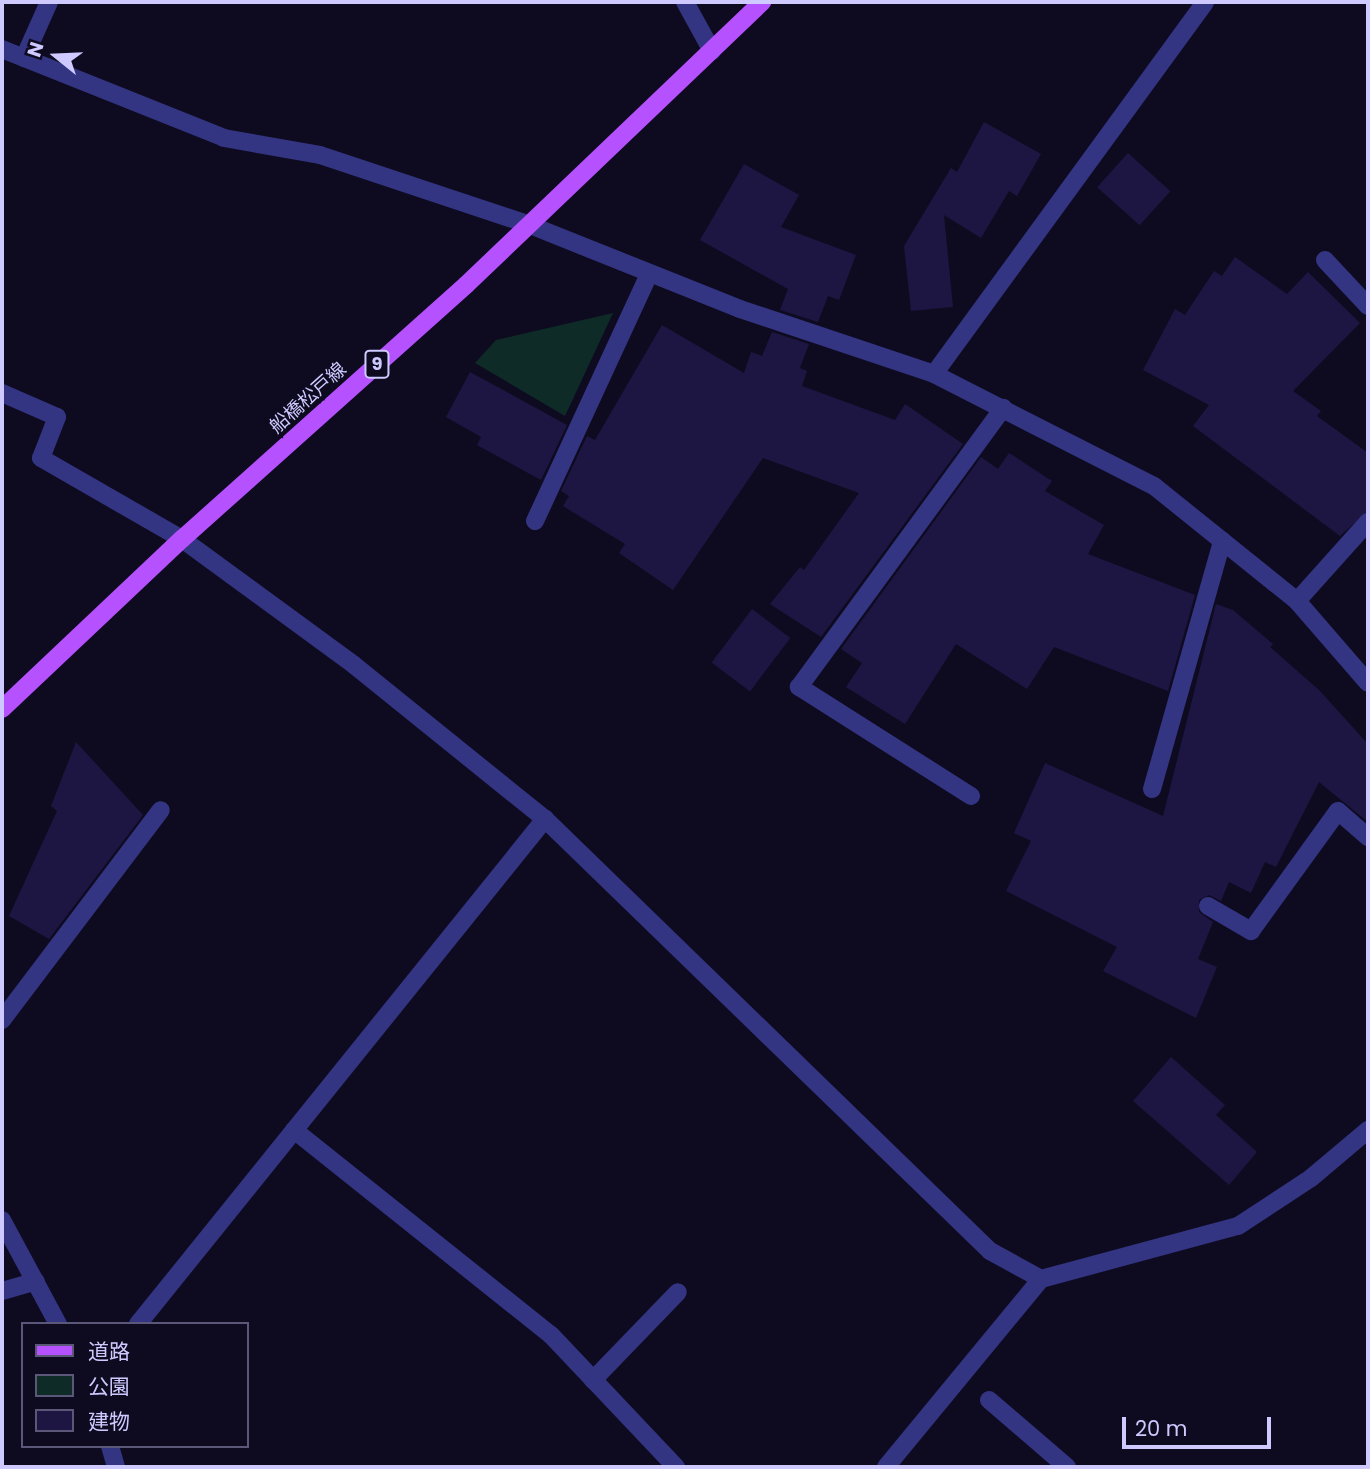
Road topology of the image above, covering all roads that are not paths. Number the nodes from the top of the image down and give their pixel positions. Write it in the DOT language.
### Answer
graph roads {
  1 [pos="48,2"];
  2 [pos="685,2"];
  3 [pos="762,2"];
  4 [pos="1205,2"];
  5 [pos="2,49"];
  6 [pos="712,51"];
  7 [pos="24,58"];
  8 [pos="530,225"];
  9 [pos="1325,260"];
  10 [pos="649,274"];
  11 [pos="1368,306"];
  12 [pos="934,374"];
  13 [pos="2,393"];
  14 [pos="1003,408"];
  15 [pos="536,521"];
  16 [pos="1368,522"];
  17 [pos="181,538"];
  18 [pos="1222,541"];
  19 [pos="1297,601"];
  20 [pos="1368,683"];
  21 [pos="2,709"];
  22 [pos="1152,789"];
  23 [pos="971,796"];
  24 [pos="161,810"];
  25 [pos="545,819"];
  26 [pos="1368,836"];
  27 [pos="1208,906"];
  28 [pos="2,1020"];
  29 [pos="294,1130"];
  30 [pos="1368,1130"];
  31 [pos="2,1220"];
  32 [pos="1041,1279"];
  33 [pos="36,1281"];
  34 [pos="2,1291"];
  35 [pos="678,1292"];
  36 [pos="57,1322"];
  37 [pos="140,1322"];
  38 [pos="593,1380"];
  39 [pos="989,1400"];
  40 [pos="111,1448"];
  41 [pos="116,1467"];
  42 [pos="676,1467"];
  43 [pos="886,1467"];
  44 [pos="1067,1467"];
  1 -- 7 [label="street"];
  2 -- 6 [label="street"];
  3 -- 6 [label="main road, 船橋松戸線 / 9"];
  4 -- 12 [label="street"];
  5 -- 7 [label="street"];
  6 -- 8 [label="main road, 船橋松戸線 / 9"];
  7 -- 8 [label="street"];
  8 -- 10 [label="street"];
  8 -- 17 [label="main road, 船橋松戸線 / 9"];
  9 -- 11 [label="street"];
  10 -- 12 [label="street"];
  10 -- 15 [label="street"];
  12 -- 14 [label="street"];
  13 -- 17 [label="street"];
  14 -- 18 [label="street"];
  14 -- 23 [label="street"];
  16 -- 19 [label="street"];
  17 -- 21 [label="main road, 船橋松戸線 / 9"];
  17 -- 25 [label="street"];
  18 -- 19 [label="street"];
  18 -- 22 [label="street"];
  19 -- 20 [label="street"];
  24 -- 28 [label="street"];
  25 -- 29 [label="street"];
  25 -- 32 [label="street"];
  26 -- 27 [label="street"];
  29 -- 37 [label="street"];
  29 -- 38 [label="street"];
  30 -- 32 [label="street"];
  31 -- 33 [label="street"];
  32 -- 43 [label="street"];
  33 -- 34 [label="street"];
  33 -- 36 [label="street"];
  35 -- 38 [label="street"];
  38 -- 42 [label="street"];
  39 -- 44 [label="street"];
  40 -- 41 [label="street"];
}
